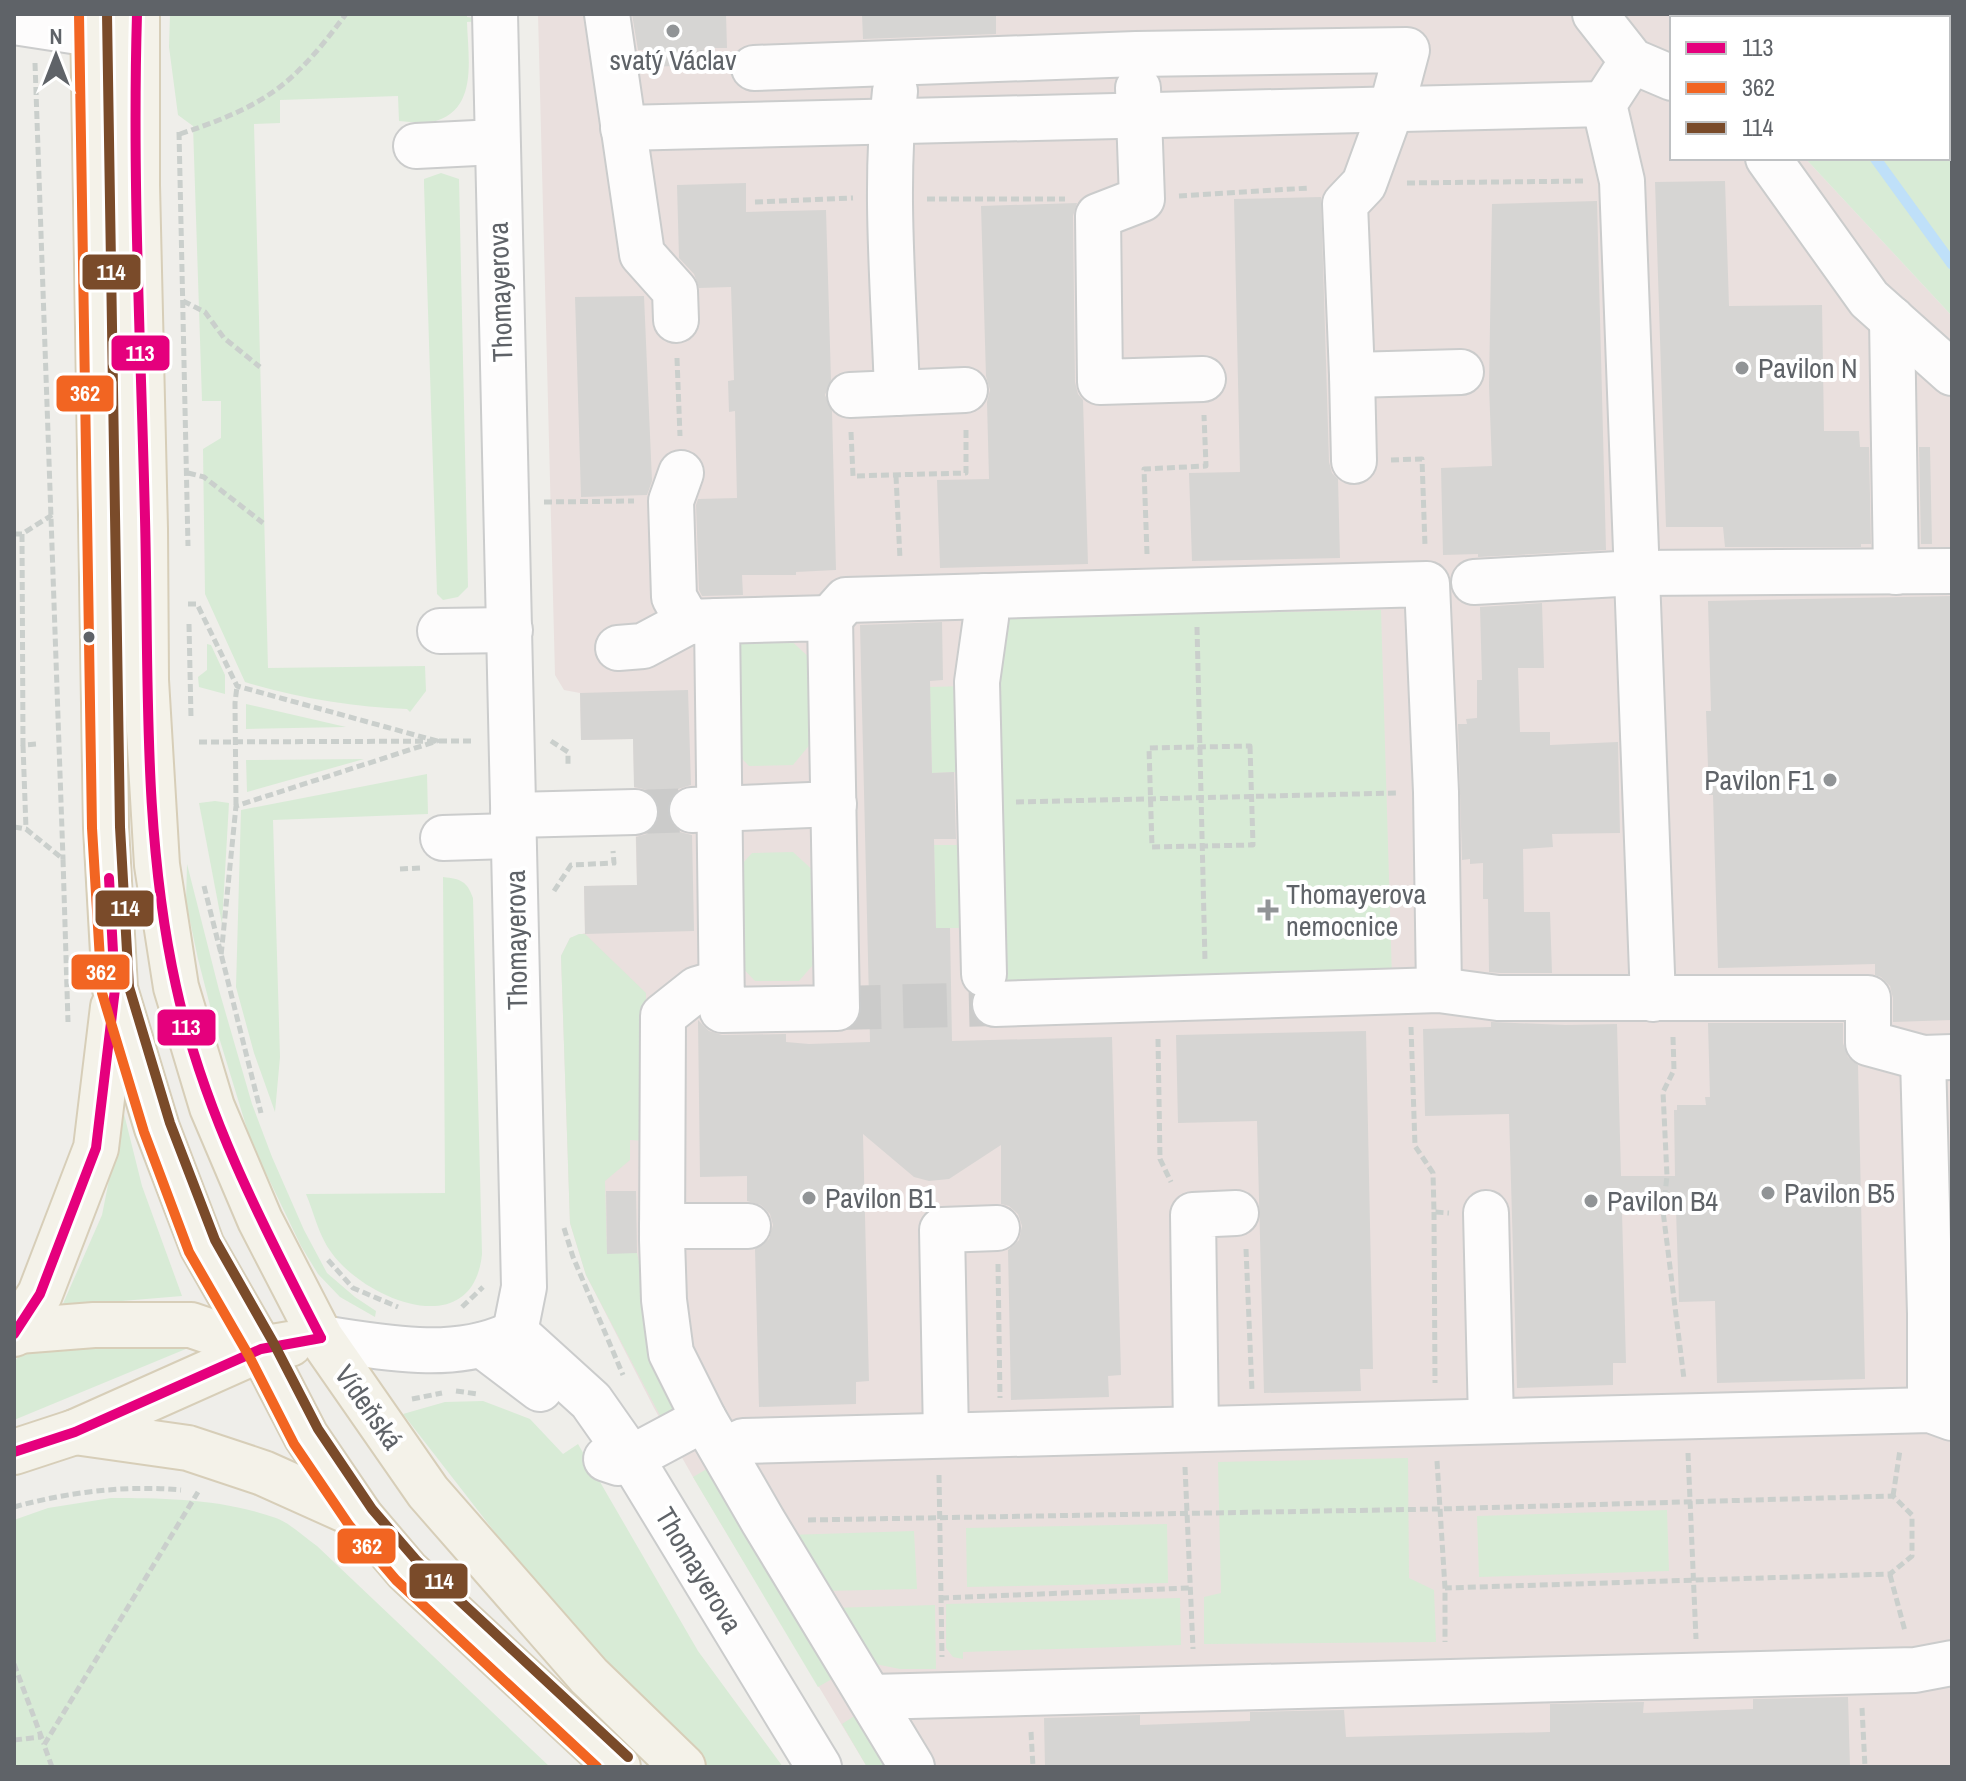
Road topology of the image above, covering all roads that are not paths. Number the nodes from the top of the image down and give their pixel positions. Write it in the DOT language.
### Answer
graph roads {
  1 [pos="137,14"];
  2 [pos="495,14"];
  3 [pos="607,14"];
  4 [pos="1595,14"];
  5 [pos="24,23"];
  6 [pos="92,24"];
  7 [pos="1136,54"];
  8 [pos="1632,61"];
  9 [pos="898,64"];
  10 [pos="754,68"];
  11 [pos="1670,77"];
  12 [pos="1604,104"];
  13 [pos="1391,110"];
  14 [pos="1139,116"];
  15 [pos="891,122"];
  16 [pos="623,128"];
  17 [pos="496,142"];
  18 [pos="416,146"];
  19 [pos="1769,160"];
  20 [pos="1892,319"];
  21 [pos="676,320"];
  22 [pos="1461,372"];
  23 [pos="1952,373"];
  24 [pos="1352,375"];
  25 [pos="1203,379"];
  26 [pos="965,390"];
  27 [pos="897,393"];
  28 [pos="850,395"];
  29 [pos="1354,461"];
  30 [pos="676,487"];
  31 [pos="1952,571"];
  32 [pos="1896,572"];
  33 [pos="1637,573"];
  34 [pos="1474,582"];
  35 [pos="985,596"];
  36 [pos="830,618"];
  37 [pos="702,622"];
  38 [pos="510,630"];
  39 [pos="440,631"];
  40 [pos="618,648"];
  41 [pos="834,804"];
  42 [pos="705,810"];
  43 [pos="635,812"];
  44 [pos="513,826"];
  45 [pos="443,838"];
  46 [pos="721,982"];
  47 [pos="115,989"];
  48 [pos="1653,999"];
  49 [pos="1425,1003"];
  50 [pos="1938,1057"];
  51 [pos="1938,1116"];
  52 [pos="1236,1213"];
  53 [pos="1486,1213"];
  54 [pos="662,1226"];
  55 [pos="748,1226"];
  56 [pos="997,1228"];
  57 [pos="1941,1313"];
  58 [pos="16,1332"];
  59 [pos="321,1338"];
  60 [pos="498,1338"];
  61 [pos="261,1349"];
  62 [pos="1941,1414"];
  63 [pos="1491,1421"];
  64 [pos="75,1432"];
  65 [pos="946,1435"];
  66 [pos="715,1436"];
  67 [pos="1191,1441"];
  68 [pos="14,1452"];
  69 [pos="631,1458"];
  70 [pos="361,1517"];
  71 [pos="1934,1666"];
  72 [pos="871,1697"];
  73 [pos="618,1767"];
  74 [pos="683,1767"];
  75 [pos="819,1767"];
  76 [pos="912,1767"];
  1 -- 59 [label="main road, Vídeňská"];
  2 -- 17 [label="street, Thomayerova"];
  3 -- 16 [label="street"];
  4 -- 8 [label="street"];
  5 -- 6 [label="street"];
  6 -- 47 [label="main road"];
  7 -- 9 [label="street"];
  7 -- 13 [label="street"];
  7 -- 14 [label="street"];
  8 -- 11 [label="street"];
  8 -- 12 [label="street"];
  9 -- 10 [label="street"];
  9 -- 15 [label="street"];
  12 -- 13 [label="street"];
  12 -- 33 [label="street"];
  13 -- 14 [label="street"];
  13 -- 24 [label="street"];
  14 -- 15 [label="street"];
  14 -- 25 [label="street"];
  15 -- 16 [label="street"];
  15 -- 27 [label="street"];
  16 -- 21 [label="street"];
  17 -- 18 [label="street"];
  17 -- 38 [label="street, Thomayerova"];
  19 -- 20 [label="street"];
  20 -- 23 [label="street"];
  20 -- 32 [label="street"];
  22 -- 24 [label="street"];
  24 -- 29 [label="street"];
  26 -- 27 [label="street"];
  27 -- 28 [label="street"];
  30 -- 37 [label="street"];
  31 -- 32 [label="street"];
  32 -- 33 [label="street"];
  33 -- 34 [label="street"];
  33 -- 48 [label="street"];
  35 -- 36 [label="street"];
  35 -- 49 [label="street"];
  35 -- 49 [label="street"];
  36 -- 37 [label="street"];
  36 -- 41 [label="street"];
  37 -- 40 [label="street"];
  37 -- 42 [label="street"];
  38 -- 39 [label="street"];
  38 -- 44 [label="street, Thomayerova"];
  41 -- 42 [label="street"];
  41 -- 46 [label="street"];
  42 -- 46 [label="street"];
  43 -- 44 [label="street"];
  44 -- 45 [label="street"];
  44 -- 60 [label="street, Thomayerova"];
  46 -- 54 [label="street"];
  47 -- 58 [label="main road"];
  47 -- 61 [label="main road"];
  48 -- 49 [label="street"];
  48 -- 50 [label="street"];
  50 -- 51 [label="street"];
  51 -- 57 [label="street"];
  52 -- 67 [label="street"];
  53 -- 63 [label="street"];
  54 -- 55 [label="street"];
  54 -- 66 [label="street"];
  56 -- 65 [label="street"];
  57 -- 62 [label="street"];
  58 -- 61 [label="main road"];
  59 -- 60 [label="street"];
  59 -- 61 [label="main road"];
  59 -- 74 [label="main road, Vídeňská"];
  60 -- 69 [label="street, Thomayerova"];
  61 -- 64 [label="main road"];
  61 -- 70 [label="main road"];
  62 -- 63 [label="street"];
  63 -- 67 [label="street"];
  64 -- 68 [label="main road"];
  64 -- 70 [label="main road"];
  65 -- 66 [label="street"];
  65 -- 67 [label="street"];
  66 -- 69 [label="street"];
  66 -- 72 [label="street"];
  69 -- 75 [label="street, Thomayerova"];
  70 -- 73 [label="main road"];
  71 -- 72 [label="street"];
  72 -- 76 [label="street"];
}
